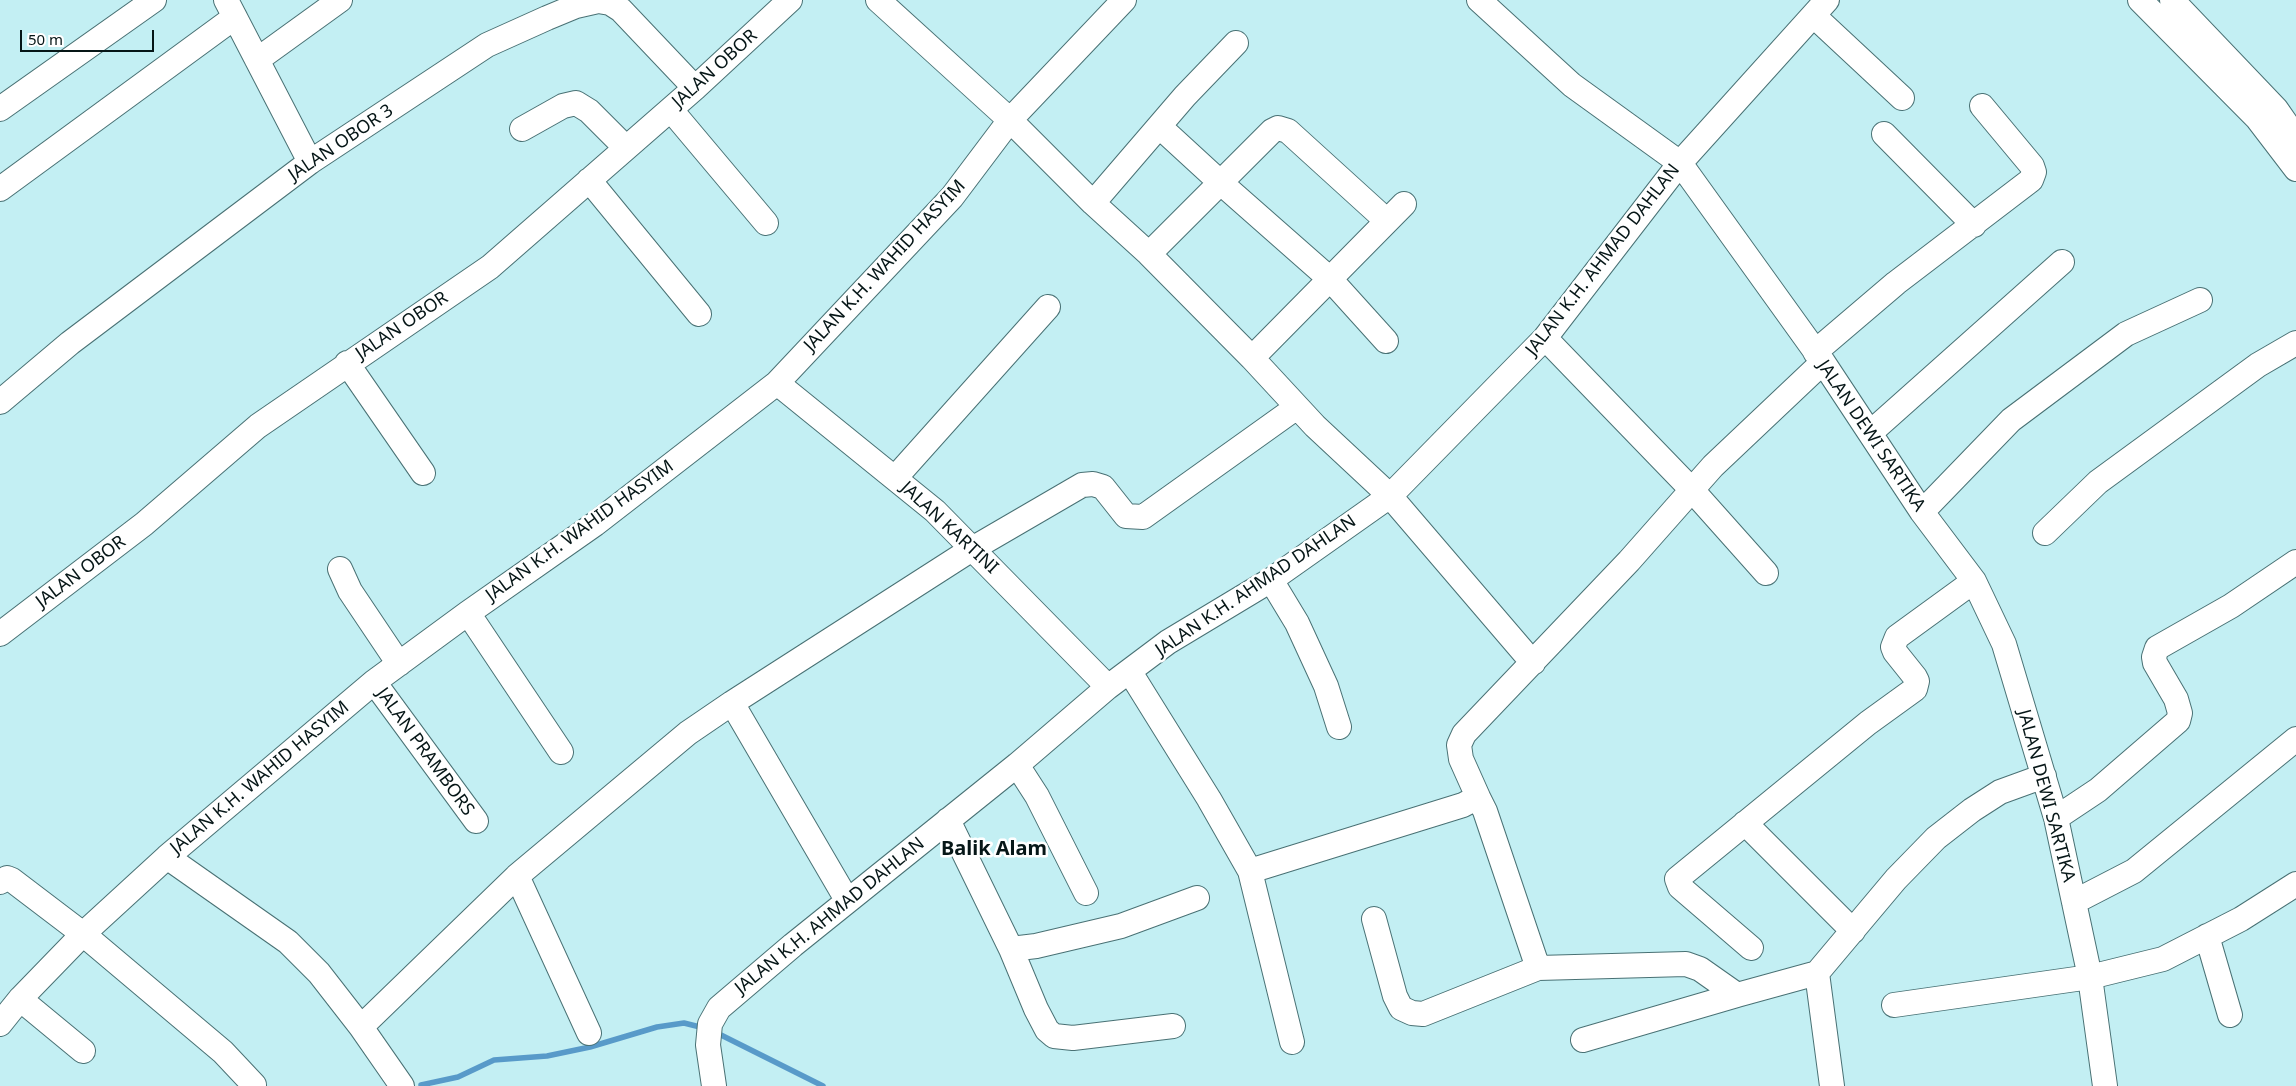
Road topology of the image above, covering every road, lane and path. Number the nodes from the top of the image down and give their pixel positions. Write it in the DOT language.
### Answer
graph roads {
  1 [pos="154,0"];
  2 [pos="340,0"];
  3 [pos="790,0"];
  4 [pos="878,0"];
  5 [pos="1124,0"];
  6 [pos="1480,0"];
  7 [pos="2140,0"];
  8 [pos="2172,0"];
  9 [pos="598,1"];
  10 [pos="1820,8"];
  11 [pos="231,9"];
  12 [pos="1236,42"];
  13 [pos="257,60"];
  14 [pos="695,88"];
  15 [pos="2241,88"];
  16 [pos="1902,98"];
  17 [pos="1982,106"];
  18 [pos="0,109"];
  19 [pos="671,110"];
  20 [pos="1010,120"];
  21 [pos="1160,127"];
  22 [pos="522,129"];
  23 [pos="1884,134"];
  24 [pos="2296,138"];
  25 [pos="626,148"];
  26 [pos="310,162"];
  27 [pos="1680,163"];
  28 [pos="2296,169"];
  29 [pos="589,180"];
  30 [pos="1221,183"];
  31 [pos="0,189"];
  32 [pos="1093,203"];
  33 [pos="1404,204"];
  34 [pos="1386,221"];
  35 [pos="766,223"];
  36 [pos="1974,224"];
  37 [pos="1149,254"];
  38 [pos="2062,262"];
  39 [pos="1330,279"];
  40 [pos="2200,300"];
  41 [pos="1048,307"];
  42 [pos="699,314"];
  43 [pos="1545,338"];
  44 [pos="1386,341"];
  45 [pos="2296,344"];
  46 [pos="1819,357"];
  47 [pos="1252,358"];
  48 [pos="347,363"];
  49 [pos="776,383"];
  50 [pos="0,402"];
  51 [pos="1298,407"];
  52 [pos="1870,434"];
  53 [pos="423,472"];
  54 [pos="895,478"];
  55 [pos="1692,490"];
  56 [pos="1390,496"];
  57 [pos="1922,512"];
  58 [pos="2045,533"];
  59 [pos="972,549"];
  60 [pos="2296,562"];
  61 [pos="340,569"];
  62 [pos="1766,572"];
  63 [pos="1271,580"];
  64 [pos="1974,581"];
  65 [pos="468,613"];
  66 [pos="0,634"];
  67 [pos="1533,663"];
  68 [pos="399,664"];
  69 [pos="1130,672"];
  70 [pos="374,682"];
  71 [pos="1108,687"];
  72 [pos="732,703"];
  73 [pos="1339,727"];
  74 [pos="2296,739"];
  75 [pos="561,752"];
  76 [pos="1017,765"];
  77 [pos="2044,776"];
  78 [pos="1478,798"];
  79 [pos="2056,818"];
  80 [pos="948,820"];
  81 [pos="476,821"];
  82 [pos="1745,823"];
  83 [pos="167,857"];
  84 [pos="1250,872"];
  85 [pos="517,876"];
  86 [pos="0,882"];
  87 [pos="2296,884"];
  88 [pos="1086,893"];
  89 [pos="1196,898"];
  90 [pos="847,900"];
  91 [pos="2074,902"];
  92 [pos="1374,918"];
  93 [pos="1853,931"];
  94 [pos="83,934"];
  95 [pos="2207,936"];
  96 [pos="1751,948"];
  97 [pos="1011,949"];
  98 [pos="1538,968"];
  99 [pos="1817,973"];
  100 [pos="2090,977"];
  101 [pos="1737,995"];
  102 [pos="20,999"];
  103 [pos="1894,1005"];
  104 [pos="2230,1015"];
  105 [pos="0,1024"];
  106 [pos="1173,1026"];
  107 [pos="361,1027"];
  108 [pos="589,1033"];
  109 [pos="1583,1040"];
  110 [pos="1292,1042"];
  111 [pos="83,1051"];
  112 [pos="254,1084"];
  113 [pos="402,1086"];
  114 [pos="714,1086"];
  115 [pos="1832,1086"];
  116 [pos="2106,1086"];
  1 -- 18 [label="street"];
  2 -- 13 [label="street"];
  3 -- 14 [label="street, JALAN OBOR"];
  4 -- 20 [label="street"];
  5 -- 20 [label="street, JALAN K.H. WAHID HASYIM"];
  6 -- 27 [label="street, JALAN DEWI SARTIKA"];
  7 -- 15 [label="street"];
  8 -- 15 [label="street"];
  9 -- 14 [label="street, JALAN OBOR 3"];
  9 -- 26 [label="street, JALAN OBOR 3"];
  10 -- 16 [label="street"];
  10 -- 27 [label="street, JALAN K.H. AHMAD DAHLAN"];
  11 -- 13 [label="street"];
  11 -- 31 [label="street"];
  12 -- 21 [label="street"];
  13 -- 26 [label="street"];
  14 -- 19 [label="street, JALAN OBOR"];
  15 -- 24 [label="street"];
  15 -- 28 [label="street"];
  17 -- 36 [label="street"];
  19 -- 25 [label="street, JALAN OBOR"];
  19 -- 35 [label="street"];
  20 -- 32 [label="street"];
  20 -- 49 [label="street, JALAN K.H. WAHID HASYIM"];
  21 -- 30 [label="street"];
  21 -- 32 [label="street"];
  22 -- 25 [label="street"];
  23 -- 36 [label="street"];
  25 -- 29 [label="street, JALAN OBOR"];
  26 -- 50 [label="street, JALAN OBOR 3"];
  27 -- 43 [label="street, JALAN K.H. AHMAD DAHLAN"];
  27 -- 46 [label="street, JALAN DEWI SARTIKA"];
  29 -- 42 [label="street"];
  29 -- 48 [label="street, JALAN OBOR"];
  30 -- 34 [label="street"];
  30 -- 37 [label="street"];
  30 -- 39 [label="street"];
  32 -- 37 [label="street"];
  33 -- 34 [label="street"];
  34 -- 39 [label="street"];
  36 -- 46 [label="street"];
  37 -- 47 [label="street"];
  38 -- 52 [label="street"];
  39 -- 44 [label="street"];
  39 -- 47 [label="street"];
  40 -- 57 [label="street"];
  41 -- 54 [label="street"];
  43 -- 55 [label="street"];
  43 -- 56 [label="street, JALAN K.H. AHMAD DAHLAN"];
  45 -- 58 [label="street"];
  46 -- 52 [label="street, JALAN DEWI SARTIKA"];
  46 -- 55 [label="street"];
  47 -- 51 [label="street"];
  48 -- 53 [label="street"];
  48 -- 66 [label="street, JALAN OBOR"];
  49 -- 54 [label="street, JALAN KARTINI"];
  49 -- 65 [label="street, JALAN K.H. WAHID HASYIM"];
  51 -- 56 [label="street"];
  51 -- 59 [label="street"];
  52 -- 57 [label="street, JALAN DEWI SARTIKA"];
  54 -- 59 [label="street, JALAN KARTINI"];
  55 -- 62 [label="street"];
  55 -- 67 [label="street"];
  56 -- 63 [label="street, JALAN K.H. AHMAD DAHLAN"];
  56 -- 67 [label="street"];
  57 -- 64 [label="street, JALAN DEWI SARTIKA"];
  59 -- 71 [label="street, JALAN KARTINI"];
  59 -- 72 [label="street"];
  60 -- 79 [label="street"];
  61 -- 68 [label="street"];
  63 -- 69 [label="street, JALAN K.H. AHMAD DAHLAN"];
  63 -- 73 [label="street"];
  64 -- 77 [label="street, JALAN DEWI SARTIKA"];
  64 -- 82 [label="street"];
  65 -- 68 [label="street, JALAN K.H. WAHID HASYIM"];
  65 -- 75 [label="street"];
  67 -- 78 [label="street"];
  68 -- 70 [label="street, JALAN K.H. WAHID HASYIM"];
  69 -- 71 [label="street, JALAN K.H. AHMAD DAHLAN"];
  69 -- 84 [label="street"];
  70 -- 81 [label="street, JALAN PRAMBORS"];
  70 -- 83 [label="street, JALAN K.H. WAHID HASYIM"];
  71 -- 76 [label="street, JALAN K.H. AHMAD DAHLAN"];
  72 -- 85 [label="street"];
  72 -- 90 [label="street"];
  74 -- 91 [label="street"];
  76 -- 80 [label="street, JALAN K.H. AHMAD DAHLAN"];
  76 -- 88 [label="street"];
  77 -- 79 [label="street, JALAN DEWI SARTIKA"];
  77 -- 93 [label="street"];
  78 -- 84 [label="street"];
  78 -- 98 [label="street"];
  79 -- 91 [label="street, JALAN DEWI SARTIKA"];
  80 -- 90 [label="street, JALAN K.H. AHMAD DAHLAN"];
  80 -- 97 [label="street"];
  82 -- 93 [label="street"];
  82 -- 96 [label="street"];
  83 -- 94 [label="street, JALAN K.H. WAHID HASYIM"];
  83 -- 107 [label="street"];
  84 -- 110 [label="street"];
  85 -- 107 [label="street"];
  85 -- 108 [label="street"];
  86 -- 94 [label="street"];
  87 -- 95 [label="street"];
  89 -- 97 [label="street"];
  90 -- 114 [label="street, JALAN K.H. AHMAD DAHLAN"];
  91 -- 100 [label="street, JALAN DEWI SARTIKA"];
  92 -- 98 [label="street"];
  93 -- 99 [label="street"];
  94 -- 102 [label="street, JALAN K.H. WAHID HASYIM"];
  94 -- 112 [label="street"];
  95 -- 100 [label="street"];
  95 -- 104 [label="street"];
  97 -- 106 [label="street"];
  98 -- 101 [label="street"];
  99 -- 101 [label="street"];
  99 -- 115 [label="street"];
  100 -- 103 [label="street"];
  100 -- 116 [label="street, JALAN DEWI SARTIKA"];
  101 -- 109 [label="street"];
  102 -- 105 [label="street, JALAN K.H. WAHID HASYIM"];
  102 -- 111 [label="street"];
  107 -- 113 [label="street"];
}
